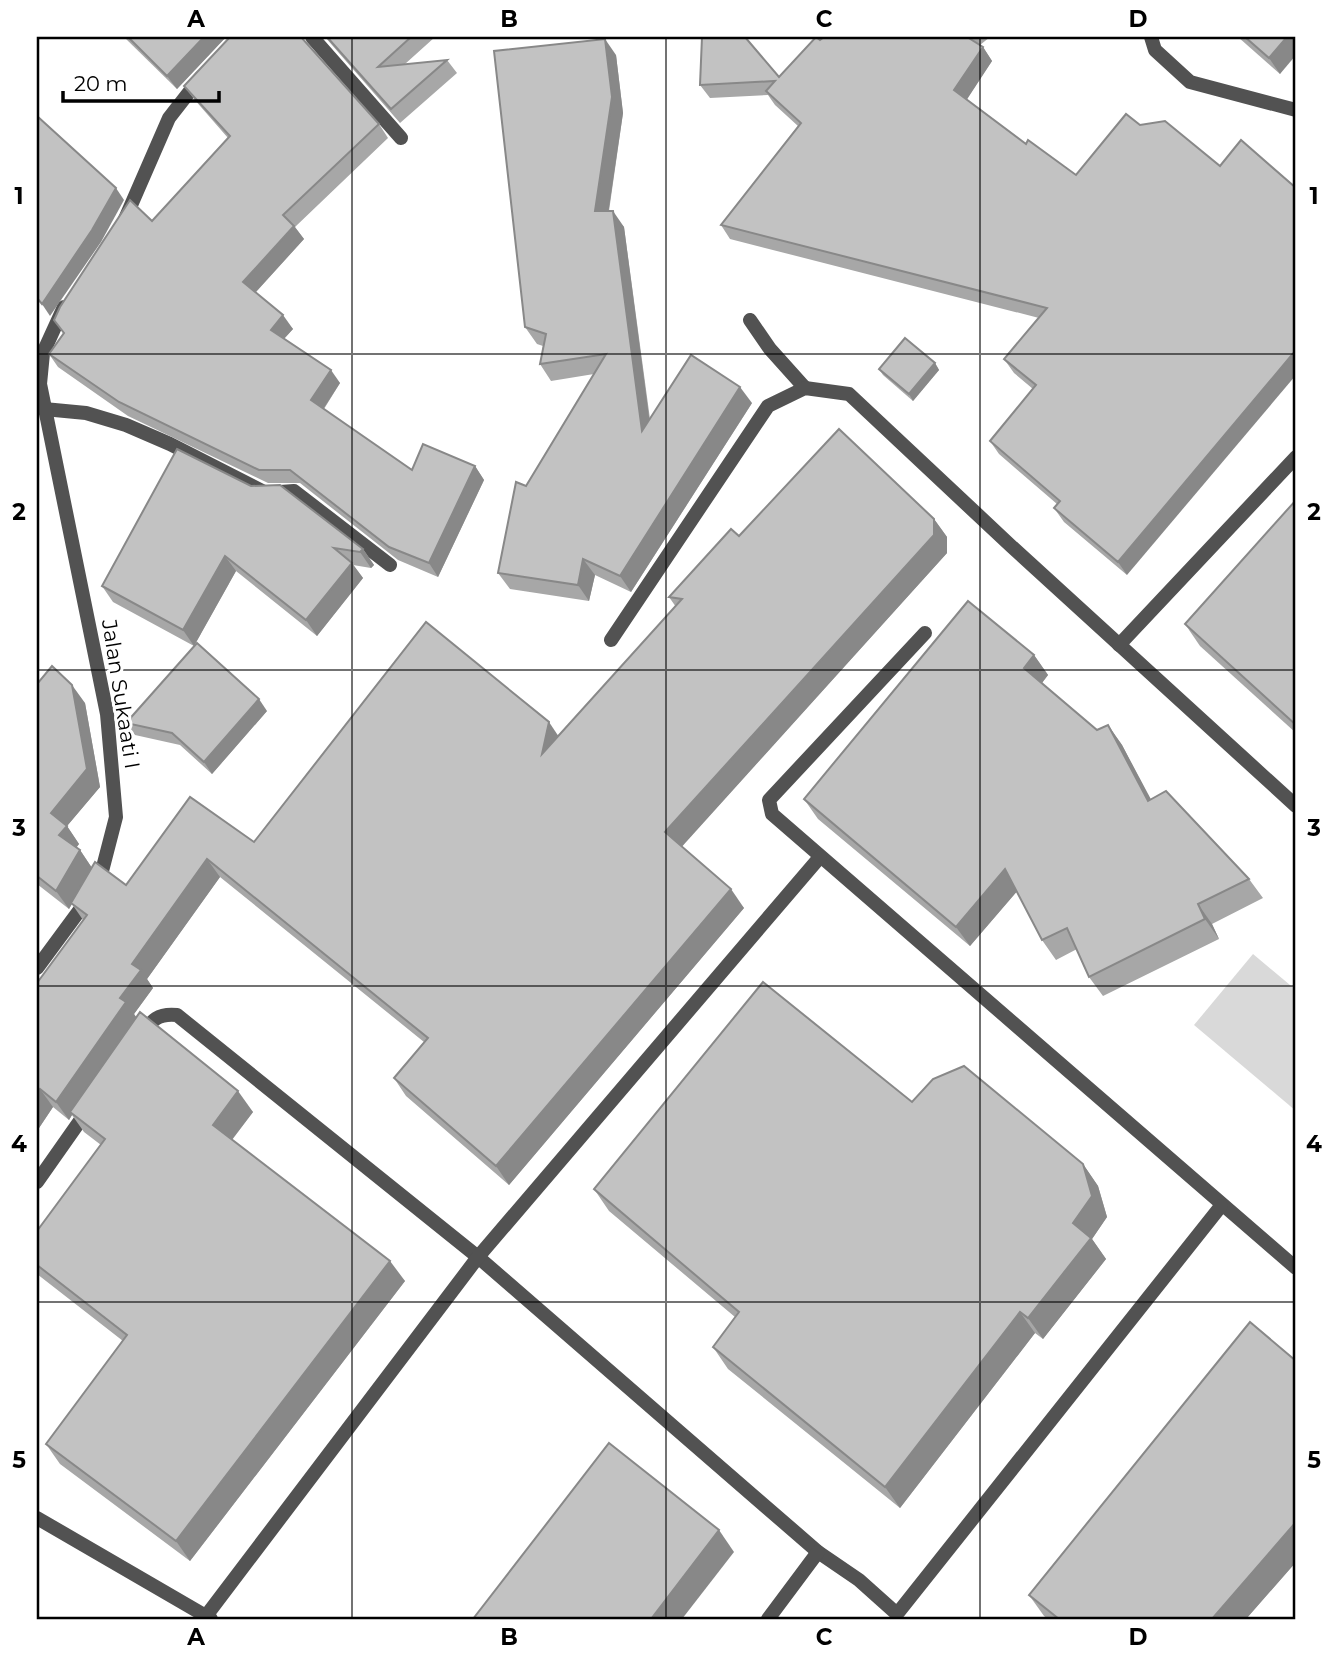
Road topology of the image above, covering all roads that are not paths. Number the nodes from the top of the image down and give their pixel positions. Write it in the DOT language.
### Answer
graph roads {
  1 [pos="312,37"];
  2 [pos="1151,37"];
  3 [pos="205,72"];
  4 [pos="1296,110"];
  5 [pos="401,138"];
  6 [pos="114,237"];
  7 [pos="74,294"];
  8 [pos="750,320"];
  9 [pos="805,388"];
  10 [pos="40,409"];
  11 [pos="1296,457"];
  12 [pos="390,565"];
  13 [pos="925,634"];
  14 [pos="611,640"];
  15 [pos="1119,645"];
  16 [pos="1296,806"];
  17 [pos="820,857"];
  18 [pos="37,968"];
  19 [pos="133,1046"];
  20 [pos="101,1091"];
  21 [pos="37,1182"];
  22 [pos="1221,1206"];
  23 [pos="478,1257"];
  24 [pos="1296,1268"];
  25 [pos="37,1518"];
  26 [pos="818,1552"];
  27 [pos="208,1617"];
  28 [pos="898,1617"];
  29 [pos="768,1619"];
  1 -- 5 [label="street"];
  2 -- 4 [label="street"];
  3 -- 6 [label="street"];
  7 -- 10 [label="street, Jalan Sukaati I"];
  8 -- 9 [label="street"];
  9 -- 14 [label="street"];
  9 -- 15 [label="street"];
  10 -- 12 [label="street"];
  10 -- 18 [label="street, Jalan Sukaati I"];
  11 -- 15 [label="street"];
  13 -- 17 [label="street"];
  15 -- 16 [label="street"];
  17 -- 22 [label="street"];
  17 -- 23 [label="street"];
  19 -- 23 [label="street"];
  20 -- 21 [label="street"];
  22 -- 24 [label="street"];
  22 -- 28 [label="street"];
  23 -- 26 [label="street"];
  23 -- 27 [label="street"];
  25 -- 27 [label="street"];
  26 -- 28 [label="street"];
  26 -- 29 [label="street"];
}
